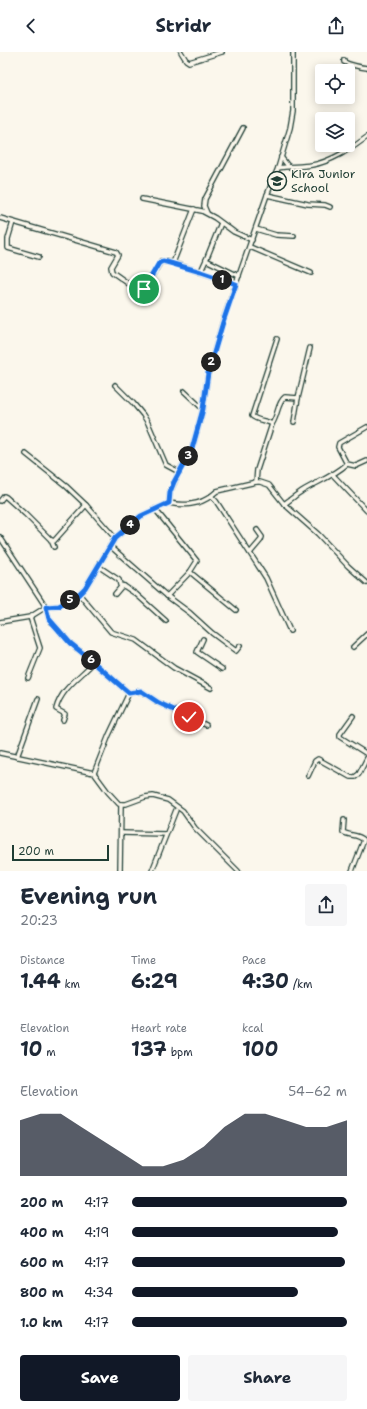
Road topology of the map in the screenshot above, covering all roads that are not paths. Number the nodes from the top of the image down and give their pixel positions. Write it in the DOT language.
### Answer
graph roads {
  1 [pos="181,52"];
  2 [pos="222,52"];
  3 [pos="293,52"];
  4 [pos="344,60"];
  5 [pos="367,68"];
  6 [pos="243,128"];
  7 [pos="367,137"];
  8 [pos="281,157"];
  9 [pos="288,166"];
  10 [pos="278,168"];
  11 [pos="267,195"];
  12 [pos="142,199"];
  13 [pos="330,207"];
  14 [pos="194,209"];
  15 [pos="207,213"];
  16 [pos="0,218"];
  17 [pos="13,222"];
  18 [pos="221,223"];
  19 [pos="256,229"];
  20 [pos="294,236"];
  21 [pos="252,240"];
  22 [pos="250,247"];
  23 [pos="40,257"];
  24 [pos="206,260"];
  25 [pos="173,263"];
  26 [pos="201,272"];
  27 [pos="311,273"];
  28 [pos="239,276"];
  29 [pos="236,284"];
  30 [pos="278,339"];
  31 [pos="310,348"];
  32 [pos="115,385"];
  33 [pos="184,391"];
  34 [pos="298,398"];
  35 [pos="203,409"];
  36 [pos="294,422"];
  37 [pos="272,424"];
  38 [pos="367,427"];
  39 [pos="26,454"];
  40 [pos="367,461"];
  41 [pos="347,464"];
  42 [pos="179,472"];
  43 [pos="333,475"];
  44 [pos="256,482"];
  45 [pos="211,496"];
  46 [pos="0,501"];
  47 [pos="169,503"];
  48 [pos="284,504"];
  49 [pos="86,505"];
  50 [pos="155,509"];
  51 [pos="367,511"];
  52 [pos="257,530"];
  53 [pos="0,537"];
  54 [pos="115,538"];
  55 [pos="51,540"];
  56 [pos="110,546"];
  57 [pos="54,547"];
  58 [pos="250,553"];
  59 [pos="98,566"];
  60 [pos="190,572"];
  61 [pos="367,583"];
  62 [pos="124,586"];
  63 [pos="79,594"];
  64 [pos="115,594"];
  65 [pos="167,596"];
  66 [pos="46,607"];
  67 [pos="236,610"];
  68 [pos="30,617"];
  69 [pos="166,620"];
  70 [pos="0,622"];
  71 [pos="290,631"];
  72 [pos="367,634"];
  73 [pos="203,639"];
  74 [pos="240,646"];
  75 [pos="353,647"];
  76 [pos="94,663"];
  77 [pos="222,669"];
  78 [pos="28,678"];
  79 [pos="211,688"];
  80 [pos="129,693"];
  81 [pos="38,699"];
  82 [pos="353,716"];
  83 [pos="63,720"];
  84 [pos="206,725"];
  85 [pos="0,753"];
  86 [pos="367,754"];
  87 [pos="17,757"];
  88 [pos="367,758"];
  89 [pos="94,773"];
  90 [pos="308,776"];
  91 [pos="121,804"];
  92 [pos="176,810"];
  93 [pos="344,820"];
  94 [pos="120,833"];
  95 [pos="166,834"];
  96 [pos="120,871"];
  97 [pos="152,871"];
  98 [pos="238,871"];
  99 [pos="352,871"];
  1 -- 2 [label="street"];
  3 -- 8 [label="street"];
  4 -- 5 [label="street"];
  6 -- 15 [label="street"];
  7 -- 9 [label="street"];
  8 -- 9 [label="street"];
  8 -- 10 [label="street"];
  9 -- 10 [label="street"];
  10 -- 11 [label="street"];
  11 -- 13 [label="street"];
  11 -- 19 [label="street"];
  12 -- 14 [label="street"];
  14 -- 15 [label="street"];
  14 -- 25 [label="street"];
  15 -- 18 [label="street"];
  16 -- 17 [label="street"];
  17 -- 23 [label="street"];
  17 -- 25 [label="street"];
  18 -- 21 [label="street"];
  18 -- 24 [label="street"];
  19 -- 20 [label="street"];
  19 -- 21 [label="street"];
  21 -- 22 [label="street"];
  22 -- 27 [label="street"];
  22 -- 28 [label="street"];
  24 -- 26 [label="street"];
  24 -- 28 [label="street"];
  25 -- 26 [label="street"];
  26 -- 29 [label="street"];
  28 -- 29 [label="street"];
  29 -- 35 [label="street"];
  30 -- 37 [label="street"];
  31 -- 34 [label="street"];
  32 -- 42 [label="street"];
  33 -- 35 [label="street"];
  34 -- 36 [label="street"];
  34 -- 37 [label="street"];
  35 -- 42 [label="street"];
  37 -- 44 [label="street"];
  38 -- 41 [label="street"];
  39 -- 49 [label="street"];
  40 -- 41 [label="street"];
  41 -- 43 [label="street"];
  42 -- 47 [label="street"];
  43 -- 48 [label="street"];
  43 -- 51 [label="street"];
  44 -- 45 [label="street"];
  44 -- 48 [label="street"];
  45 -- 47 [label="street"];
  45 -- 58 [label="street"];
  46 -- 55 [label="street"];
  47 -- 50 [label="street"];
  48 -- 61 [label="street"];
  49 -- 54 [label="street"];
  49 -- 55 [label="street"];
  50 -- 54 [label="street"];
  50 -- 60 [label="street"];
  52 -- 58 [label="street"];
  53 -- 66 [label="street"];
  54 -- 56 [label="street"];
  55 -- 57 [label="street"];
  56 -- 59 [label="street"];
  56 -- 65 [label="street"];
  58 -- 71 [label="street"];
  59 -- 62 [label="street"];
  59 -- 63 [label="street"];
  60 -- 65 [label="street"];
  60 -- 67 [label="street"];
  62 -- 64 [label="street"];
  62 -- 69 [label="street"];
  63 -- 66 [label="street"];
  63 -- 79 [label="street"];
  65 -- 74 [label="street"];
  66 -- 68 [label="street"];
  66 -- 76 [label="street"];
  68 -- 70 [label="street"];
  68 -- 78 [label="street"];
  72 -- 75 [label="street"];
  73 -- 77 [label="street"];
  76 -- 80 [label="street"];
  76 -- 83 [label="street"];
  80 -- 84 [label="street"];
  80 -- 89 [label="street"];
  81 -- 87 [label="street"];
  82 -- 86 [label="street"];
  85 -- 87 [label="street"];
  87 -- 89 [label="street"];
  88 -- 90 [label="street"];
  89 -- 91 [label="street"];
  91 -- 94 [label="street"];
  91 -- 98 [label="street"];
  92 -- 95 [label="street"];
  93 -- 99 [label="street"];
  94 -- 95 [label="street"];
  94 -- 96 [label="street"];
  95 -- 97 [label="street"];
}
